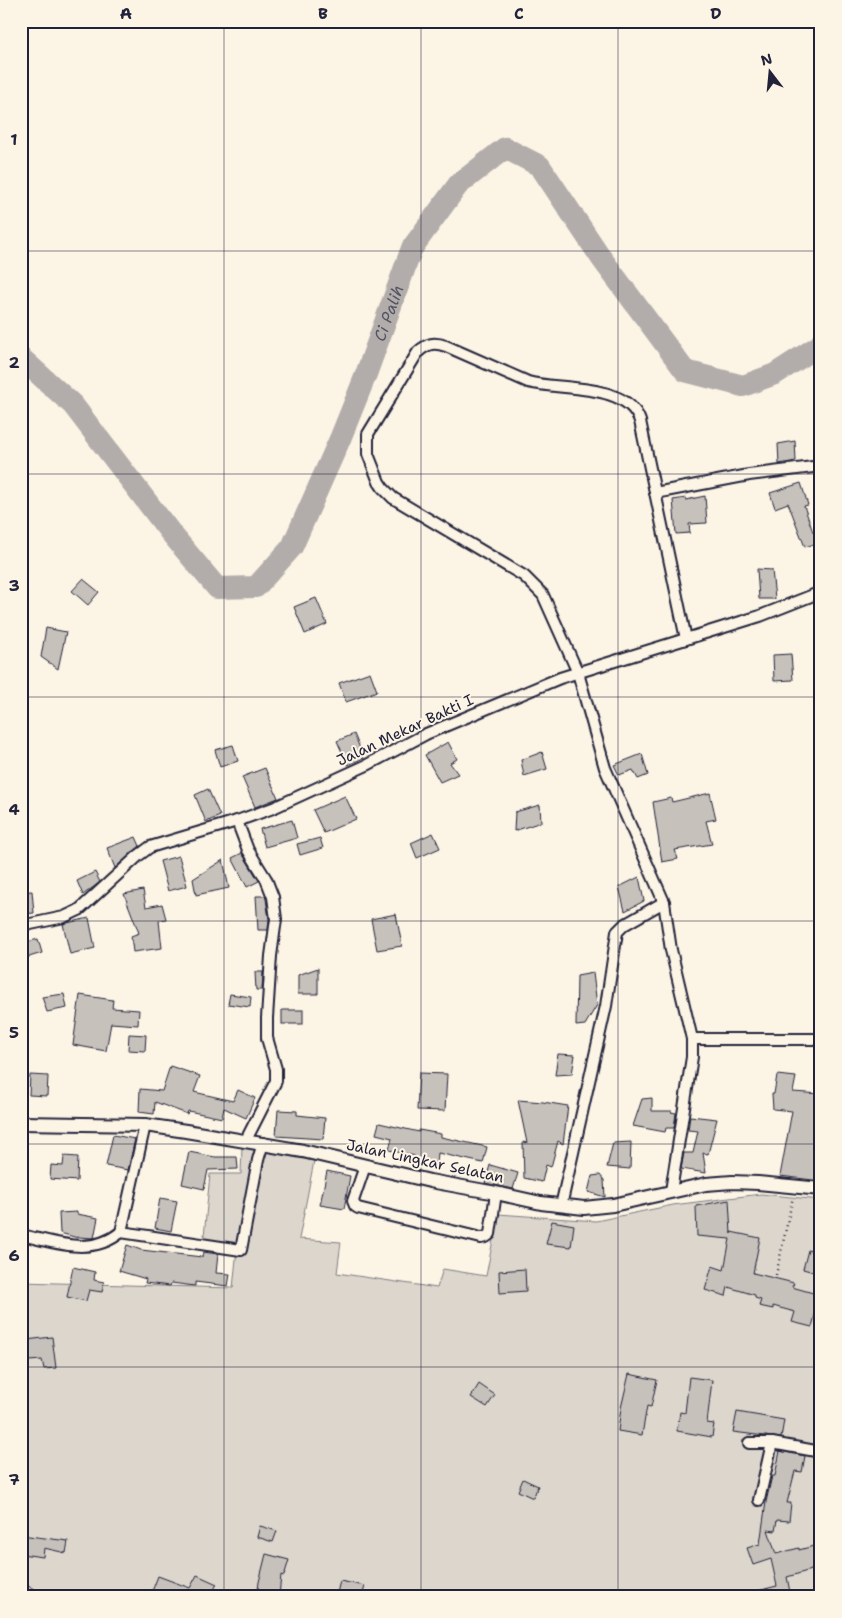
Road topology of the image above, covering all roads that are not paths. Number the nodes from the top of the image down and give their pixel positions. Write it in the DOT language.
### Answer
graph roads {
  1 [pos="821,466"];
  2 [pos="655,493"];
  3 [pos="821,592"];
  4 [pos="686,639"];
  5 [pos="578,673"];
  6 [pos="237,822"];
  7 [pos="664,902"];
  8 [pos="21,926"];
  9 [pos="692,1039"];
  10 [pos="821,1039"];
  11 [pos="21,1123"];
  12 [pos="145,1125"];
  13 [pos="246,1140"];
  14 [pos="263,1143"];
  15 [pos="365,1166"];
  16 [pos="821,1189"];
  17 [pos="671,1191"];
  18 [pos="496,1193"];
  19 [pos="561,1206"];
  20 [pos="121,1232"];
  21 [pos="21,1235"];
  22 [pos="749,1443"];
  23 [pos="772,1443"];
  24 [pos="821,1452"];
  25 [pos="759,1500"];
  1 -- 2 [label="street"];
  2 -- 4 [label="street"];
  2 -- 5 [label="street"];
  3 -- 4 [label="street, Jalan Mekar Bakti I"];
  4 -- 5 [label="street, Jalan Mekar Bakti I"];
  5 -- 6 [label="street, Jalan Mekar Bakti I"];
  5 -- 7 [label="street"];
  6 -- 8 [label="street, Jalan Mekar Bakti I"];
  6 -- 13 [label="street"];
  7 -- 9 [label="street"];
  7 -- 19 [label="street"];
  9 -- 10 [label="street"];
  9 -- 17 [label="street"];
  11 -- 12 [label="street, Jalan Lingkar Selatan"];
  12 -- 13 [label="street, Jalan Lingkar Selatan"];
  12 -- 20 [label="street"];
  13 -- 14 [label="street, Jalan Lingkar Selatan"];
  14 -- 15 [label="street, Jalan Lingkar Selatan"];
  14 -- 20 [label="street"];
  15 -- 18 [label="street, Jalan Lingkar Selatan"];
  15 -- 18 [label="street"];
  16 -- 17 [label="street, Jalan Lingkar Selatan"];
  17 -- 19 [label="street, Jalan Lingkar Selatan"];
  18 -- 19 [label="street, Jalan Lingkar Selatan"];
  20 -- 21 [label="street"];
  22 -- 23 [label="street"];
  23 -- 24 [label="street"];
  23 -- 25 [label="street"];
}
